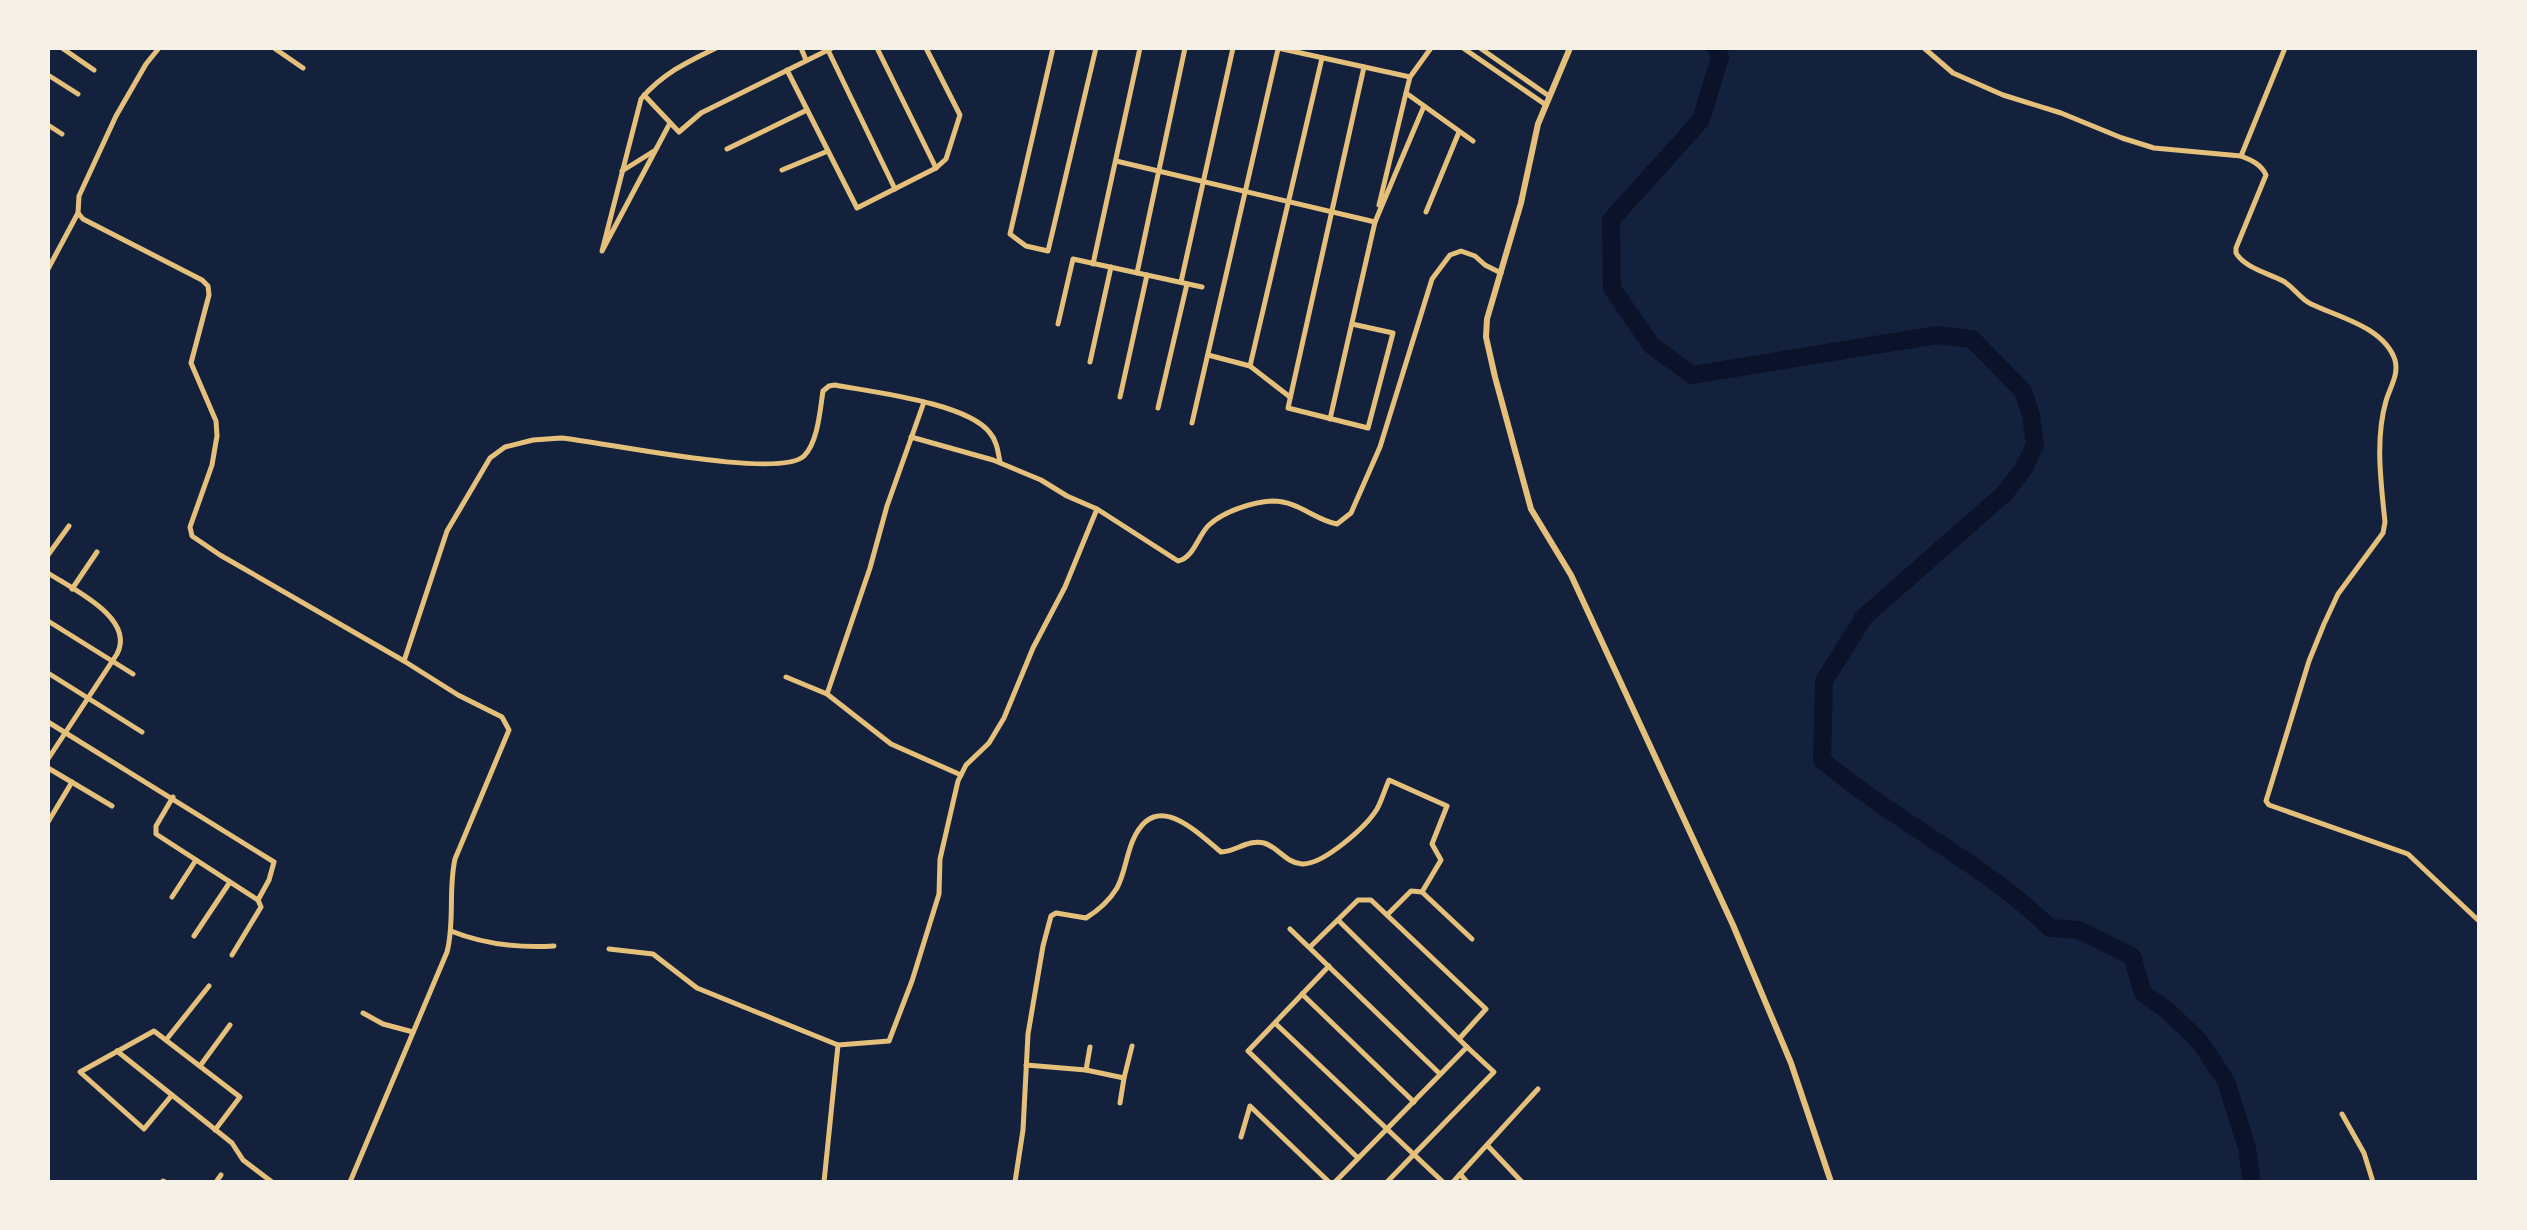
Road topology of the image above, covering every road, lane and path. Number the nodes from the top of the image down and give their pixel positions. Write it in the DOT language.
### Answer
graph roads {
  1 [pos="62,48"];
  2 [pos="159,48"];
  3 [pos="274,48"];
  4 [pos="716,48"];
  5 [pos="801,48"];
  6 [pos="877,48"];
  7 [pos="926,48"];
  8 [pos="1053,48"];
  9 [pos="1096,48"];
  10 [pos="1140,48"];
  11 [pos="1185,48"];
  12 [pos="1233,48"];
  13 [pos="1277,48"];
  14 [pos="1431,48"];
  15 [pos="1463,48"];
  16 [pos="1480,48"];
  17 [pos="1570,48"];
  18 [pos="1924,48"];
  19 [pos="2285,48"];
  20 [pos="830,49"];
  21 [pos="1322,58"];
  22 [pos="806,60"];
  23 [pos="1364,67"];
  24 [pos="303,68"];
  25 [pos="94,70"];
  26 [pos="787,70"];
  27 [pos="48,75"];
  28 [pos="1410,77"];
  29 [pos="1406,93"];
  30 [pos="78,94"];
  31 [pos="644,95"];
  32 [pos="1549,96"];
  33 [pos="1546,105"];
  34 [pos="1424,106"];
  35 [pos="807,110"];
  36 [pos="670,123"];
  37 [pos="48,125"];
  38 [pos="1459,132"];
  39 [pos="62,134"];
  40 [pos="1473,141"];
  41 [pos="727,149"];
  42 [pos="655,151"];
  43 [pos="828,151"];
  44 [pos="2241,156"];
  45 [pos="1116,161"];
  46 [pos="936,168"];
  47 [pos="782,170"];
  48 [pos="1159,170"];
  49 [pos="622,171"];
  50 [pos="1203,180"];
  51 [pos="895,189"];
  52 [pos="1246,190"];
  53 [pos="1288,203"];
  54 [pos="1331,212"];
  55 [pos="1426,212"];
  56 [pos="78,213"];
  57 [pos="1375,222"];
  58 [pos="1093,264"];
  59 [pos="1111,267"];
  60 [pos="48,269"];
  61 [pos="1137,273"];
  62 [pos="1502,273"];
  63 [pos="1147,275"];
  64 [pos="1184,283"];
  65 [pos="1202,287"];
  66 [pos="1058,324"];
  67 [pos="1352,324"];
  68 [pos="1208,355"];
  69 [pos="1090,362"];
  70 [pos="1250,366"];
  71 [pos="1120,397"];
  72 [pos="1290,397"];
  73 [pos="924,402"];
  74 [pos="1158,408"];
  75 [pos="1330,419"];
  76 [pos="1192,423"];
  77 [pos="911,437"];
  78 [pos="1000,463"];
  79 [pos="1097,509"];
  80 [pos="69,526"];
  81 [pos="97,552"];
  82 [pos="48,555"];
  83 [pos="48,573"];
  84 [pos="72,589"];
  85 [pos="48,621"];
  86 [pos="404,661"];
  87 [pos="111,662"];
  88 [pos="48,673"];
  89 [pos="133,674"];
  90 [pos="786,677"];
  91 [pos="827,694"];
  92 [pos="88,698"];
  93 [pos="48,722"];
  94 [pos="142,732"];
  95 [pos="65,733"];
  96 [pos="48,759"];
  97 [pos="48,768"];
  98 [pos="961,775"];
  99 [pos="72,782"];
  100 [pos="173,797"];
  101 [pos="112,806"];
  102 [pos="48,822"];
  103 [pos="196,860"];
  104 [pos="230,882"];
  105 [pos="1422,892"];
  106 [pos="172,897"];
  107 [pos="258,900"];
  108 [pos="1387,915"];
  109 [pos="1338,920"];
  110 [pos="2479,921"];
  111 [pos="1290,929"];
  112 [pos="451,931"];
  113 [pos="194,936"];
  114 [pos="1472,939"];
  115 [pos="554,946"];
  116 [pos="1310,947"];
  117 [pos="609,949"];
  118 [pos="232,955"];
  119 [pos="1329,966"];
  120 [pos="209,986"];
  121 [pos="1302,994"];
  122 [pos="363,1013"];
  123 [pos="1275,1023"];
  124 [pos="230,1025"];
  125 [pos="413,1032"];
  126 [pos="1459,1039"];
  127 [pos="166,1040"];
  128 [pos="838,1045"];
  129 [pos="1132,1046"];
  130 [pos="1090,1047"];
  131 [pos="1467,1047"];
  132 [pos="117,1051"];
  133 [pos="1026,1065"];
  134 [pos="200,1066"];
  135 [pos="1086,1070"];
  136 [pos="1440,1074"];
  137 [pos="1124,1078"];
  138 [pos="1538,1089"];
  139 [pos="172,1095"];
  140 [pos="1414,1102"];
  141 [pos="1120,1103"];
  142 [pos="2342,1114"];
  143 [pos="215,1130"];
  144 [pos="1386,1130"];
  145 [pos="1241,1137"];
  146 [pos="1487,1145"];
  147 [pos="1413,1155"];
  148 [pos="1358,1158"];
  149 [pos="255,1171"];
  150 [pos="1460,1174"];
  151 [pos="221,1175"];
  152 [pos="216,1182"];
  153 [pos="272,1182"];
  154 [pos="279,1182"];
  155 [pos="350,1182"];
  156 [pos="824,1182"];
  157 [pos="1015,1182"];
  158 [pos="1329,1182"];
  159 [pos="1335,1182"];
  160 [pos="1387,1182"];
  161 [pos="1443,1182"];
  162 [pos="1453,1182"];
  163 [pos="1467,1182"];
  164 [pos="1522,1182"];
  165 [pos="1831,1182"];
  166 [pos="2373,1182"];
  1 -- 25 [label="street"];
  2 -- 56 [label="street"];
  3 -- 24 [label="street"];
  4 -- 31 [label="street"];
  5 -- 22 [label="street"];
  6 -- 46 [label="street"];
  7 -- 46 [label="street"];
  8 -- 9 [label="street"];
  10 -- 45 [label="street"];
  11 -- 48 [label="street"];
  12 -- 50 [label="street"];
  13 -- 21 [label="street"];
  13 -- 52 [label="street"];
  14 -- 28 [label="street"];
  15 -- 33 [label="street"];
  16 -- 32 [label="street"];
  17 -- 32 [label="street"];
  18 -- 44 [label="street"];
  19 -- 44 [label="street"];
  20 -- 22 [label="street"];
  20 -- 51 [label="street"];
  21 -- 23 [label="street"];
  21 -- 53 [label="street"];
  22 -- 26 [label="street"];
  23 -- 28 [label="street"];
  23 -- 54 [label="street"];
  26 -- 35 [label="street"];
  26 -- 36 [label="street"];
  27 -- 30 [label="street"];
  28 -- 29 [label="street"];
  29 -- 34 [label="street"];
  29 -- 57 [label="street"];
  31 -- 36 [label="street"];
  31 -- 49 [label="street"];
  32 -- 33 [label="street"];
  33 -- 62 [label="street"];
  34 -- 38 [label="street"];
  34 -- 57 [label="street"];
  35 -- 41 [label="street"];
  35 -- 43 [label="street"];
  36 -- 42 [label="street"];
  37 -- 39 [label="street"];
  38 -- 40 [label="street"];
  38 -- 55 [label="street"];
  42 -- 49 [label="street"];
  42 -- 49 [label="street"];
  43 -- 47 [label="street"];
  43 -- 51 [label="street"];
  44 -- 110 [label="street"];
  45 -- 48 [label="street"];
  45 -- 58 [label="street"];
  46 -- 51 [label="street"];
  48 -- 50 [label="street"];
  48 -- 61 [label="street"];
  50 -- 52 [label="street"];
  50 -- 64 [label="street"];
  52 -- 53 [label="street"];
  52 -- 68 [label="street"];
  53 -- 54 [label="street"];
  53 -- 70 [label="street"];
  54 -- 57 [label="street"];
  54 -- 72 [label="street"];
  56 -- 60 [label="street"];
  56 -- 86 [label="street"];
  57 -- 67 [label="street"];
  58 -- 59 [label="street"];
  58 -- 66 [label="street"];
  59 -- 61 [label="street"];
  59 -- 69 [label="street"];
  61 -- 63 [label="street"];
  62 -- 79 [label="street"];
  62 -- 165 [label="street"];
  63 -- 64 [label="street"];
  63 -- 71 [label="street"];
  64 -- 65 [label="street"];
  64 -- 74 [label="street"];
  67 -- 75 [label="street"];
  67 -- 75 [label="street"];
  68 -- 70 [label="street"];
  68 -- 76 [label="street"];
  70 -- 72 [label="street"];
  72 -- 75 [label="street"];
  73 -- 77 [label="street"];
  73 -- 78 [label="street"];
  73 -- 86 [label="street"];
  77 -- 78 [label="street"];
  77 -- 91 [label="street"];
  78 -- 79 [label="street"];
  79 -- 98 [label="street"];
  80 -- 82 [label="street"];
  81 -- 84 [label="street"];
  83 -- 84 [label="street"];
  84 -- 87 [label="street"];
  85 -- 87 [label="street"];
  86 -- 112 [label="street"];
  87 -- 89 [label="street"];
  87 -- 92 [label="street"];
  88 -- 92 [label="street"];
  90 -- 91 [label="street"];
  91 -- 98 [label="street"];
  92 -- 94 [label="street"];
  92 -- 95 [label="street"];
  93 -- 95 [label="street"];
  95 -- 96 [label="street"];
  95 -- 100 [label="street"];
  97 -- 99 [label="street"];
  98 -- 128 [label="street"];
  99 -- 101 [label="street"];
  99 -- 102 [label="street"];
  100 -- 103 [label="street"];
  100 -- 107 [label="street"];
  103 -- 104 [label="street"];
  103 -- 106 [label="street"];
  104 -- 107 [label="street"];
  104 -- 113 [label="street"];
  105 -- 108 [label="street"];
  105 -- 114 [label="street"];
  105 -- 133 [label="street"];
  107 -- 118 [label="street"];
  108 -- 109 [label="street"];
  108 -- 126 [label="street"];
  109 -- 116 [label="street"];
  109 -- 126 [label="street"];
  111 -- 116 [label="street"];
  112 -- 115 [label="street"];
  112 -- 125 [label="street"];
  116 -- 119 [label="street"];
  117 -- 128 [label="street"];
  119 -- 121 [label="street"];
  119 -- 136 [label="street"];
  120 -- 127 [label="street"];
  121 -- 123 [label="street"];
  121 -- 140 [label="street"];
  122 -- 125 [label="street"];
  123 -- 144 [label="street"];
  123 -- 148 [label="street"];
  124 -- 134 [label="street"];
  125 -- 155 [label="street"];
  126 -- 131 [label="street"];
  127 -- 132 [label="street"];
  127 -- 134 [label="street"];
  128 -- 156 [label="street"];
  129 -- 137 [label="street"];
  130 -- 135 [label="street"];
  131 -- 136 [label="street"];
  131 -- 147 [label="street"];
  132 -- 139 [label="street"];
  132 -- 139 [label="street"];
  133 -- 135 [label="street"];
  133 -- 157 [label="street"];
  134 -- 143 [label="street"];
  135 -- 137 [label="street"];
  136 -- 140 [label="street"];
  137 -- 141 [label="street"];
  138 -- 146 [label="street"];
  139 -- 143 [label="street"];
  140 -- 144 [label="street"];
  142 -- 166 [label="street"];
  143 -- 149 [label="street"];
  144 -- 147 [label="street"];
  144 -- 148 [label="street"];
  145 -- 158 [label="street"];
  146 -- 150 [label="street"];
  146 -- 164 [label="street"];
  147 -- 160 [label="street"];
  147 -- 161 [label="street"];
  148 -- 159 [label="street"];
  149 -- 153 [label="street"];
  149 -- 154 [label="street"];
  150 -- 162 [label="street"];
  150 -- 163 [label="street"];
  151 -- 152 [label="street"];
}
